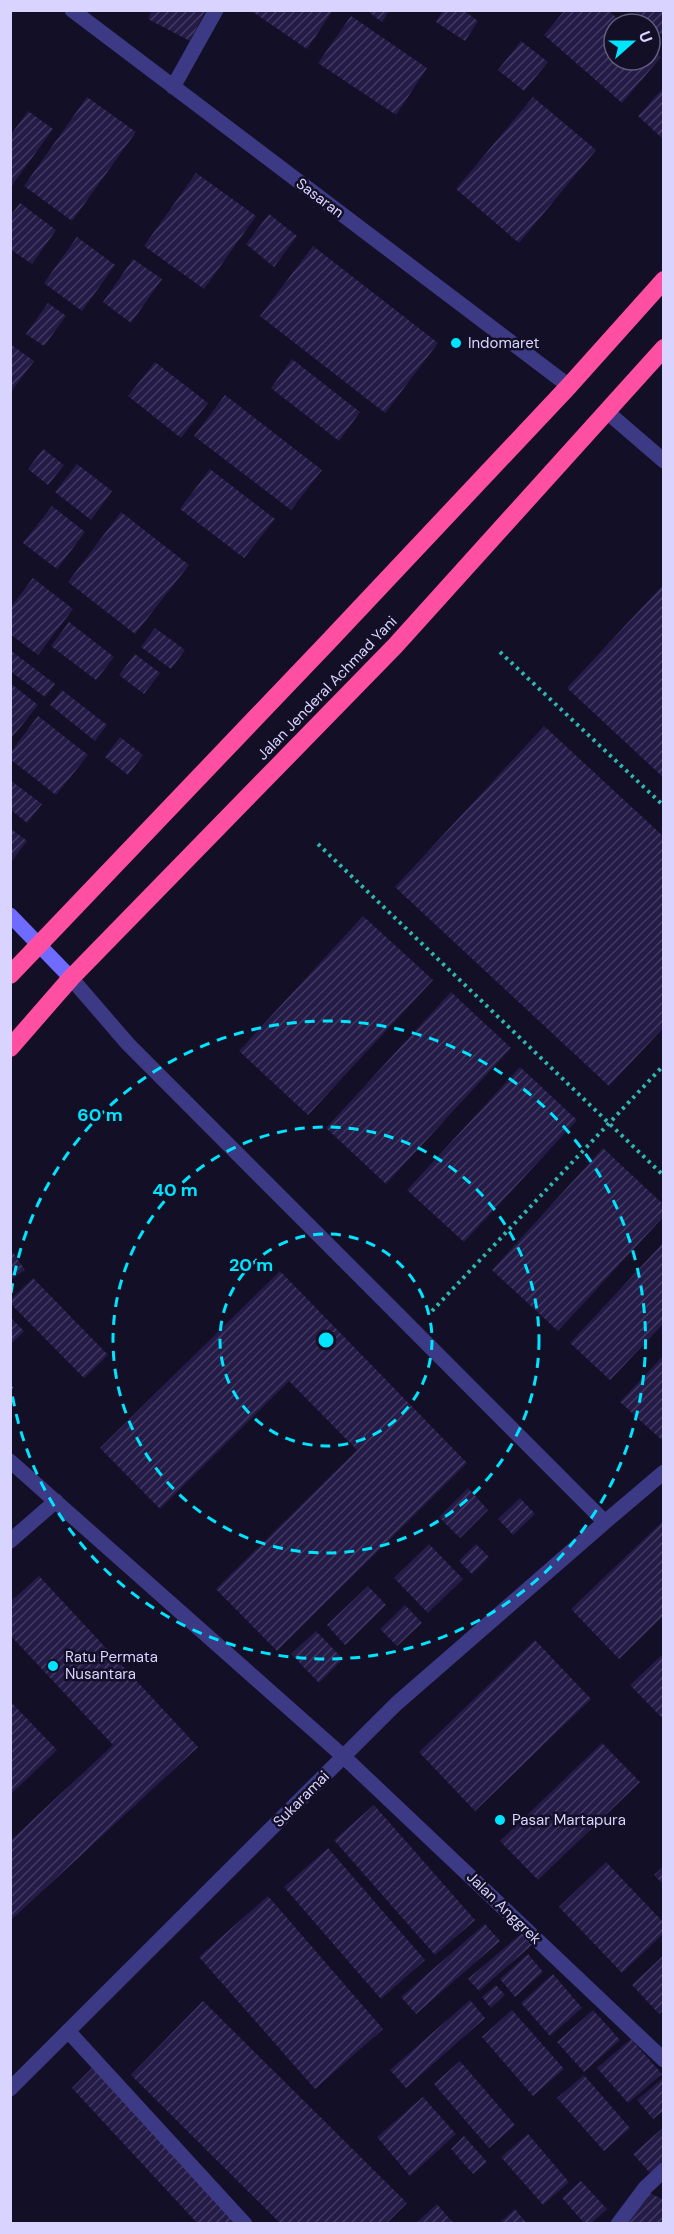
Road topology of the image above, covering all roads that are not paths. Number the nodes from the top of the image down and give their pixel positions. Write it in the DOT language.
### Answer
graph roads {
  1 [pos="72,10"];
  2 [pos="216,10"];
  3 [pos="173,87"];
  4 [pos="663,280"];
  5 [pos="663,348"];
  6 [pos="569,386"];
  7 [pos="606,411"];
  8 [pos="663,461"];
  9 [pos="10,915"];
  10 [pos="40,946"];
  11 [pos="10,975"];
  12 [pos="71,978"];
  13 [pos="10,1048"];
  14 [pos="10,1461"];
  15 [pos="663,1472"];
  16 [pos="56,1501"];
  17 [pos="605,1522"];
  18 [pos="10,1541"];
  19 [pos="344,1756"];
  20 [pos="68,2031"];
  21 [pos="663,2060"];
  22 [pos="10,2089"];
  23 [pos="663,2170"];
  24 [pos="245,2223"];
  25 [pos="618,2223"];
  1 -- 3 [label="street, Sasaran"];
  2 -- 3 [label="street"];
  3 -- 6 [label="street, Sasaran"];
  4 -- 6 [label="highway, Jalan Jenderal Achmad Yani"];
  5 -- 7 [label="highway, Jalan Jenderal Achmad Yani"];
  6 -- 10 [label="highway, Jalan Jenderal Achmad Yani"];
  7 -- 8 [label="street"];
  7 -- 12 [label="highway, Jalan Jenderal Achmad Yani"];
  9 -- 10 [label="street"];
  10 -- 11 [label="highway, Jalan Jenderal Achmad Yani"];
  10 -- 12 [label="street"];
  12 -- 13 [label="highway, Jalan Jenderal Achmad Yani"];
  12 -- 17 [label="street"];
  14 -- 16 [label="street, Jalan Anggrek"];
  15 -- 17 [label="street, Sukaramai"];
  16 -- 18 [label="street"];
  16 -- 19 [label="street, Jalan Anggrek"];
  17 -- 19 [label="street, Sukaramai"];
  19 -- 20 [label="street, Sukaramai"];
  19 -- 21 [label="street, Jalan Anggrek"];
  20 -- 22 [label="street, Sukaramai"];
  20 -- 24 [label="street"];
  23 -- 25 [label="street"];
}
